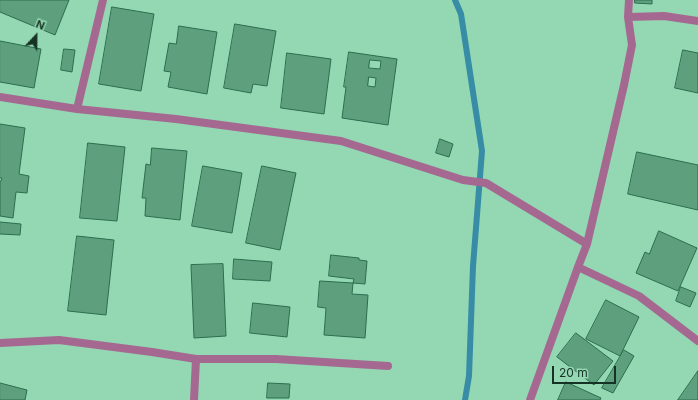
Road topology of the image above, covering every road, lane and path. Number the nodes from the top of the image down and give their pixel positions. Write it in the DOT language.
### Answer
graph roads {
  1 [pos="103,0"];
  2 [pos="629,0"];
  3 [pos="628,17"];
  4 [pos="698,21"];
  5 [pos="0,97"];
  6 [pos="77,109"];
  7 [pos="587,244"];
  8 [pos="578,267"];
  9 [pos="698,341"];
  10 [pos="0,343"];
  11 [pos="196,359"];
  12 [pos="388,366"];
  13 [pos="194,400"];
  14 [pos="530,400"];
  1 -- 6 [label="street"];
  2 -- 3 [label="street"];
  3 -- 4 [label="street"];
  3 -- 7 [label="street"];
  5 -- 6 [label="street"];
  6 -- 7 [label="street"];
  7 -- 8 [label="street"];
  8 -- 9 [label="street"];
  8 -- 14 [label="street"];
  10 -- 11 [label="street"];
  11 -- 12 [label="street"];
  11 -- 13 [label="street"];
}
